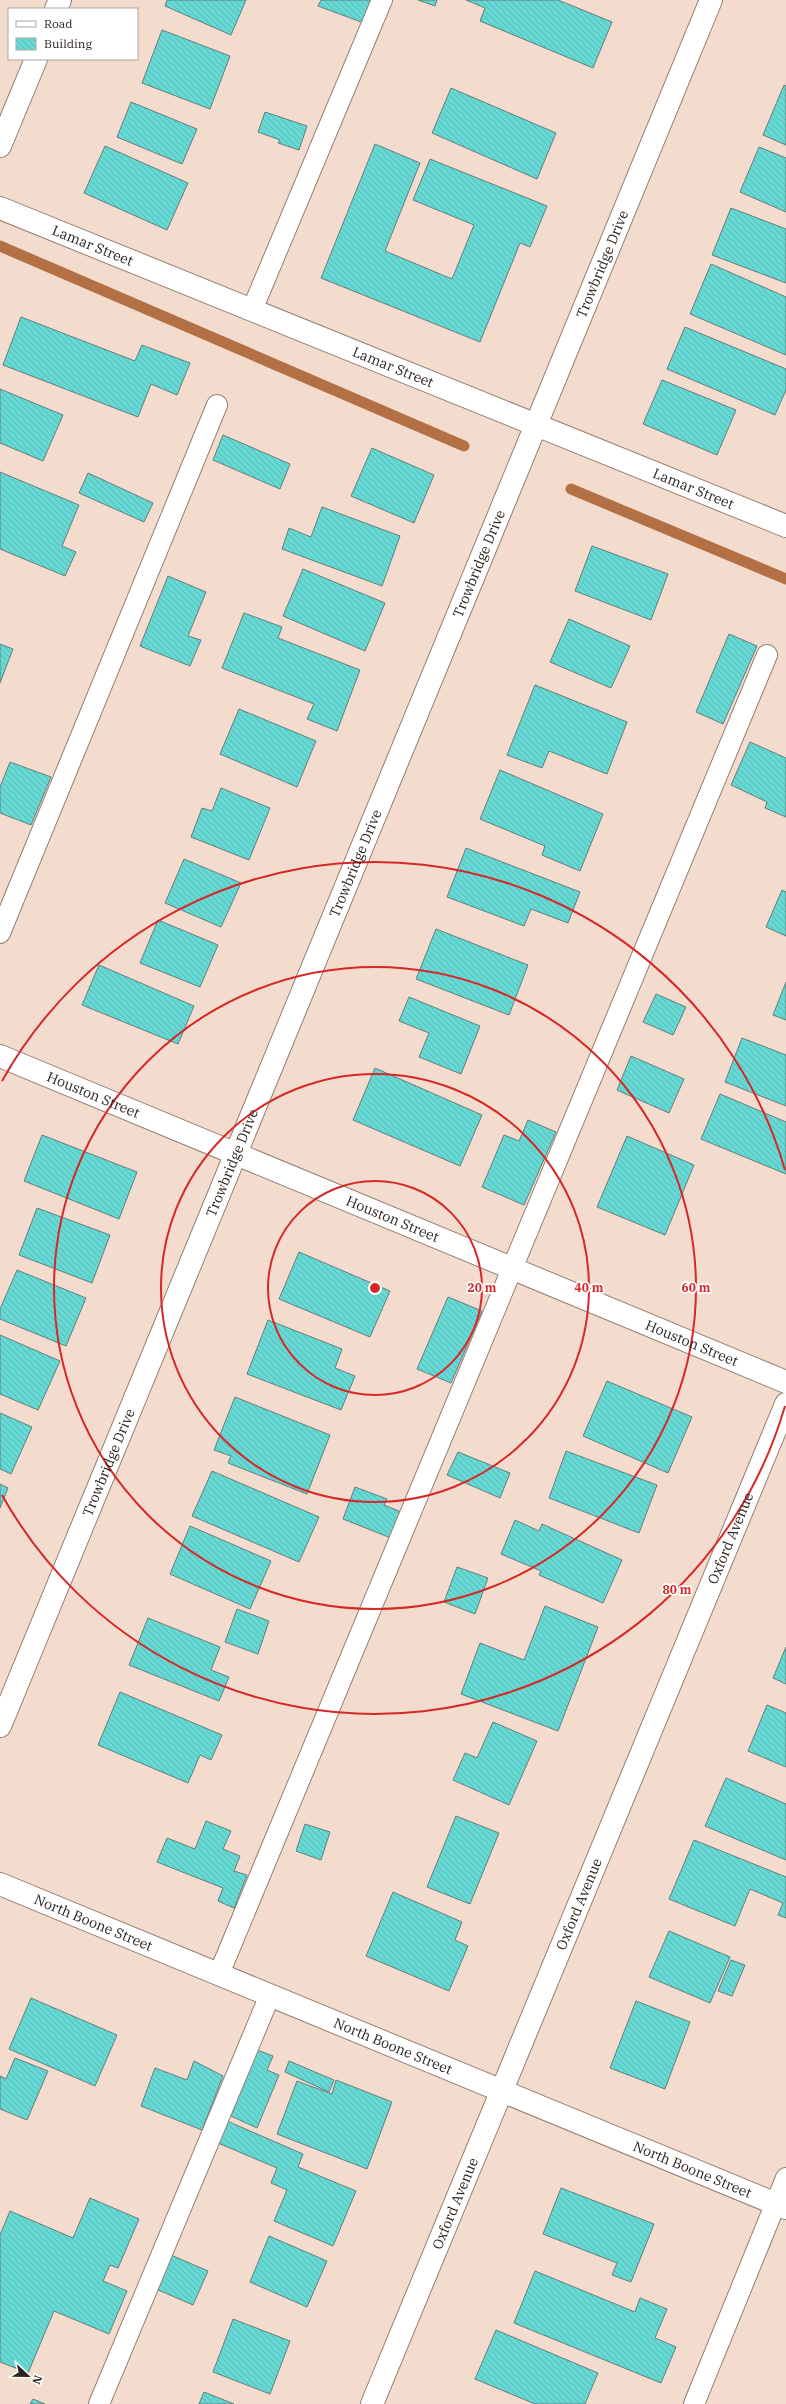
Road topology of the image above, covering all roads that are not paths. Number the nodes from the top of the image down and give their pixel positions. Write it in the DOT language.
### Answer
graph roads {
  1 [pos="382,0"];
  2 [pos="711,0"];
  3 [pos="36,60"];
  4 [pos="0,146"];
  5 [pos="0,208"];
  6 [pos="252,310"];
  7 [pos="217,405"];
  8 [pos="536,426"];
  9 [pos="786,526"];
  10 [pos="767,655"];
  11 [pos="0,933"];
  12 [pos="0,1056"];
  13 [pos="236,1153"];
  14 [pos="514,1268"];
  15 [pos="786,1382"];
  16 [pos="786,1404"];
  17 [pos="0,1726"];
  18 [pos="0,1884"];
  19 [pos="219,1974"];
  20 [pos="270,1995"];
  21 [pos="502,2091"];
  22 [pos="786,2178"];
  23 [pos="781,2206"];
  24 [pos="100,2404"];
  25 [pos="372,2404"];
  26 [pos="694,2404"];
  1 -- 6 [label="lane"];
  2 -- 8 [label="street, Trowbridge Drive"];
  3 -- 4 [label="street"];
  5 -- 6 [label="street, Lamar Street"];
  6 -- 8 [label="street, Lamar Street"];
  7 -- 11 [label="lane"];
  8 -- 9 [label="street, Lamar Street"];
  8 -- 13 [label="street, Trowbridge Drive"];
  10 -- 14 [label="lane"];
  12 -- 13 [label="street, Houston Street"];
  13 -- 14 [label="street, Houston Street"];
  13 -- 17 [label="street, Trowbridge Drive"];
  14 -- 15 [label="street, Houston Street"];
  14 -- 19 [label="lane"];
  16 -- 21 [label="street, Oxford Avenue"];
  18 -- 19 [label="street, North Boone Street"];
  19 -- 20 [label="street, North Boone Street"];
  20 -- 21 [label="street, North Boone Street"];
  20 -- 24 [label="lane"];
  21 -- 23 [label="street, North Boone Street"];
  21 -- 25 [label="street, Oxford Avenue"];
  22 -- 23 [label="lane"];
  23 -- 26 [label="lane"];
}
